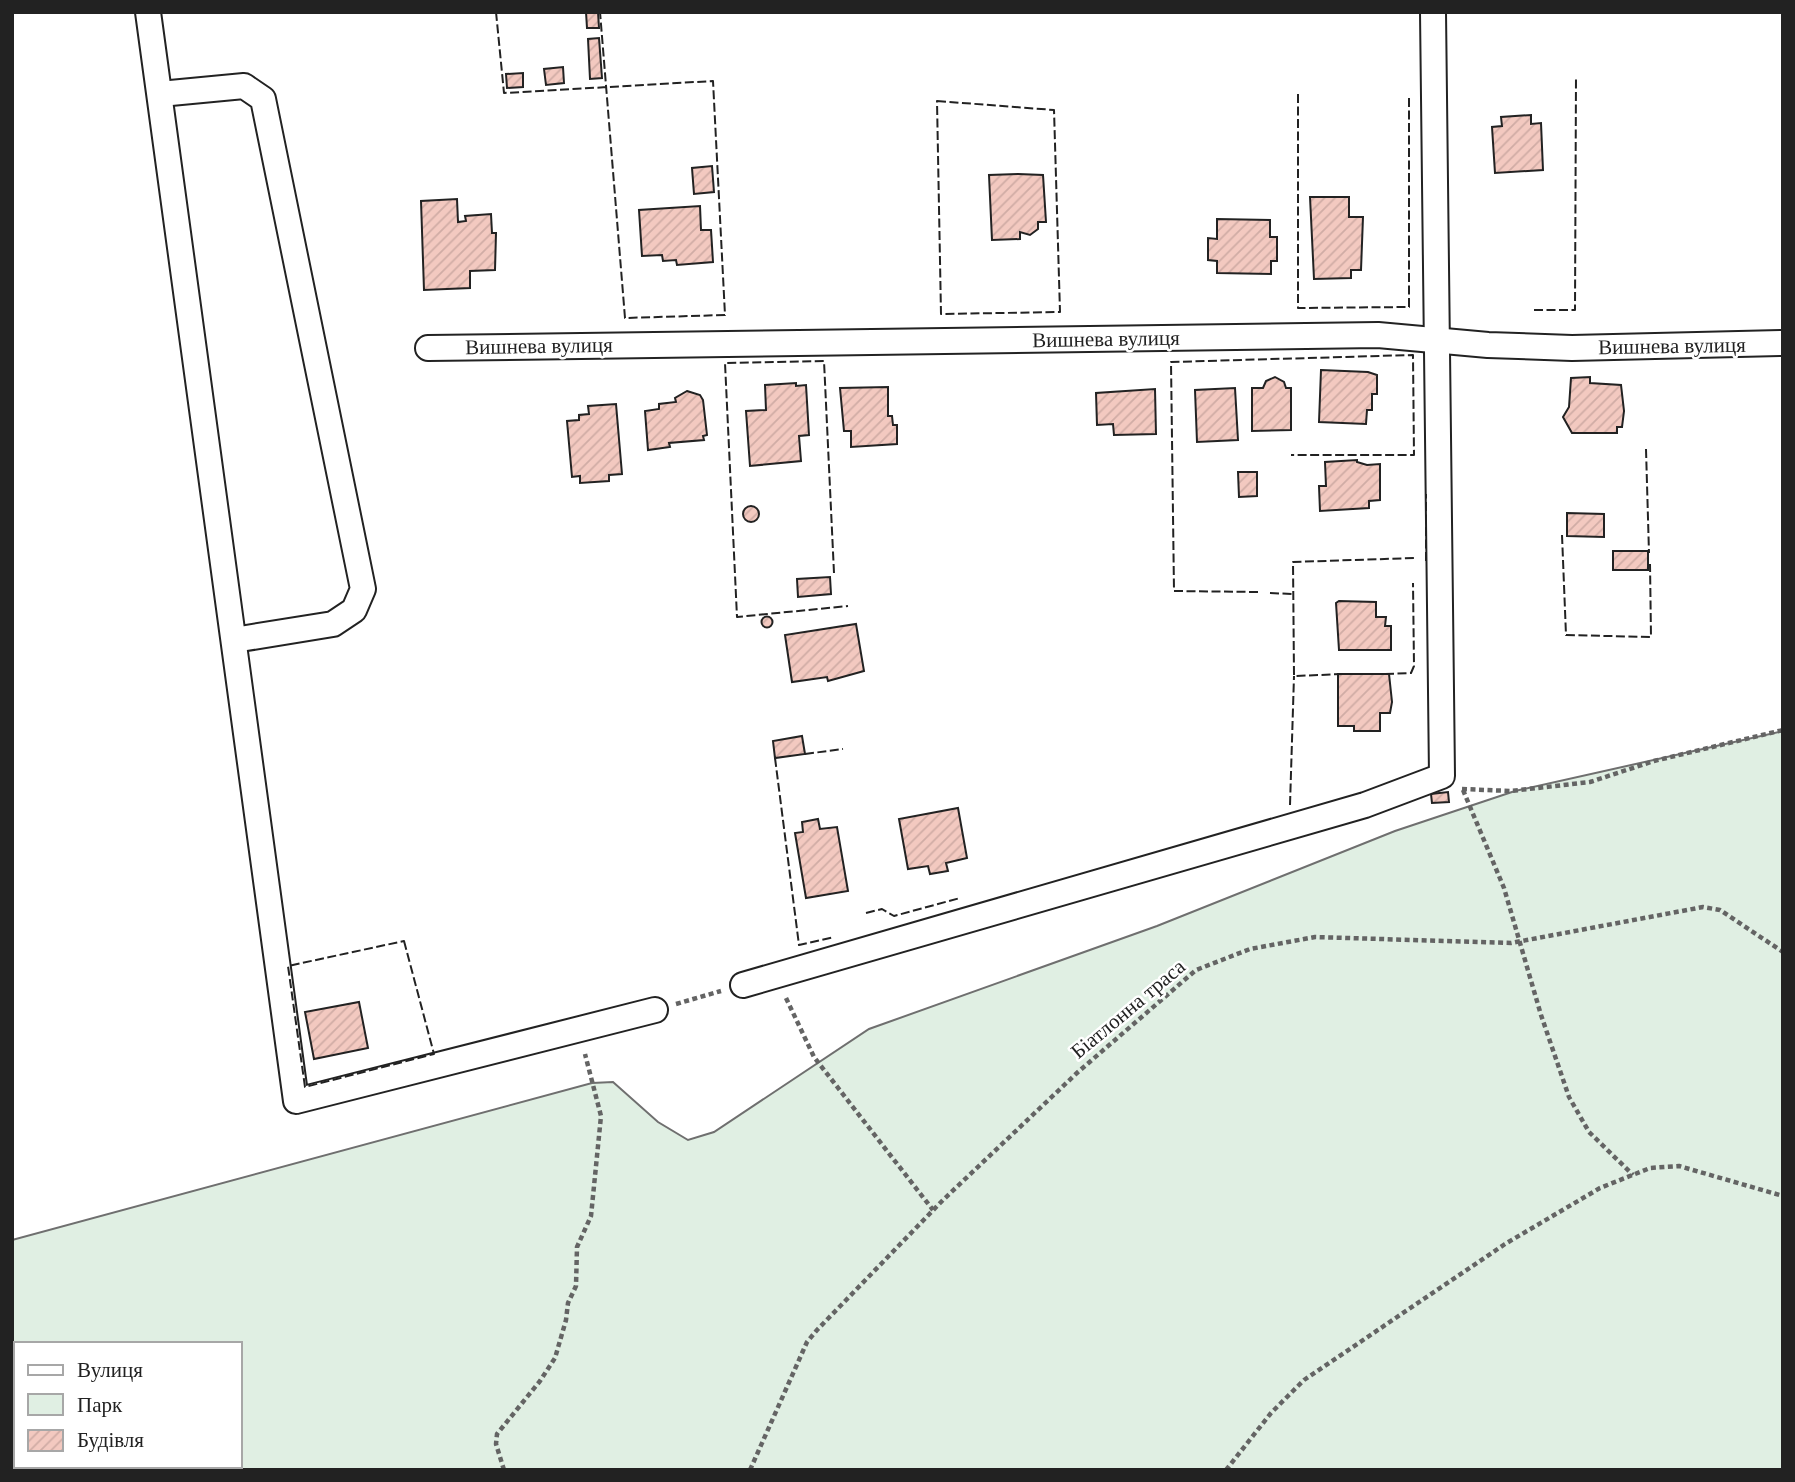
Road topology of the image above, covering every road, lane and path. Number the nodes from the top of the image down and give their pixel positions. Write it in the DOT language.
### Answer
graph roads {
  1 [pos="148,12"];
  2 [pos="1433,12"];
  3 [pos="160,94"];
  4 [pos="1437,338"];
  5 [pos="1783,343"];
  6 [pos="428,348"];
  7 [pos="234,640"];
  8 [pos="1783,730"];
  9 [pos="1520,942"];
  10 [pos="1783,952"];
  11 [pos="775,975"];
  12 [pos="743,985"];
  13 [pos="655,1010"];
  14 [pos="578,1030"];
  15 [pos="1633,1175"];
  16 [pos="1783,1196"];
  17 [pos="933,1210"];
  18 [pos="504,1470"];
  19 [pos="750,1470"];
  20 [pos="1226,1470"];
  1 -- 3 [label="street"];
  2 -- 4 [label="street"];
  3 -- 7 [label="street"];
  3 -- 7 [label="street"];
  4 -- 5 [label="street, Вишнева вулиця"];
  4 -- 6 [label="street, Вишнева вулиця"];
  4 -- 11 [label="street"];
  7 -- 14 [label="street"];
  8 -- 9 [label="path"];
  9 -- 10 [label="path, Біатлонна траса"];
  9 -- 15 [label="path"];
  9 -- 17 [label="path, Біатлонна траса"];
  11 -- 12 [label="street"];
  11 -- 17 [label="path"];
  12 -- 13 [label="path"];
  13 -- 14 [label="street"];
  14 -- 18 [label="path"];
  15 -- 16 [label="path"];
  15 -- 20 [label="path"];
  17 -- 19 [label="path, Біатлонна траса"];
}
